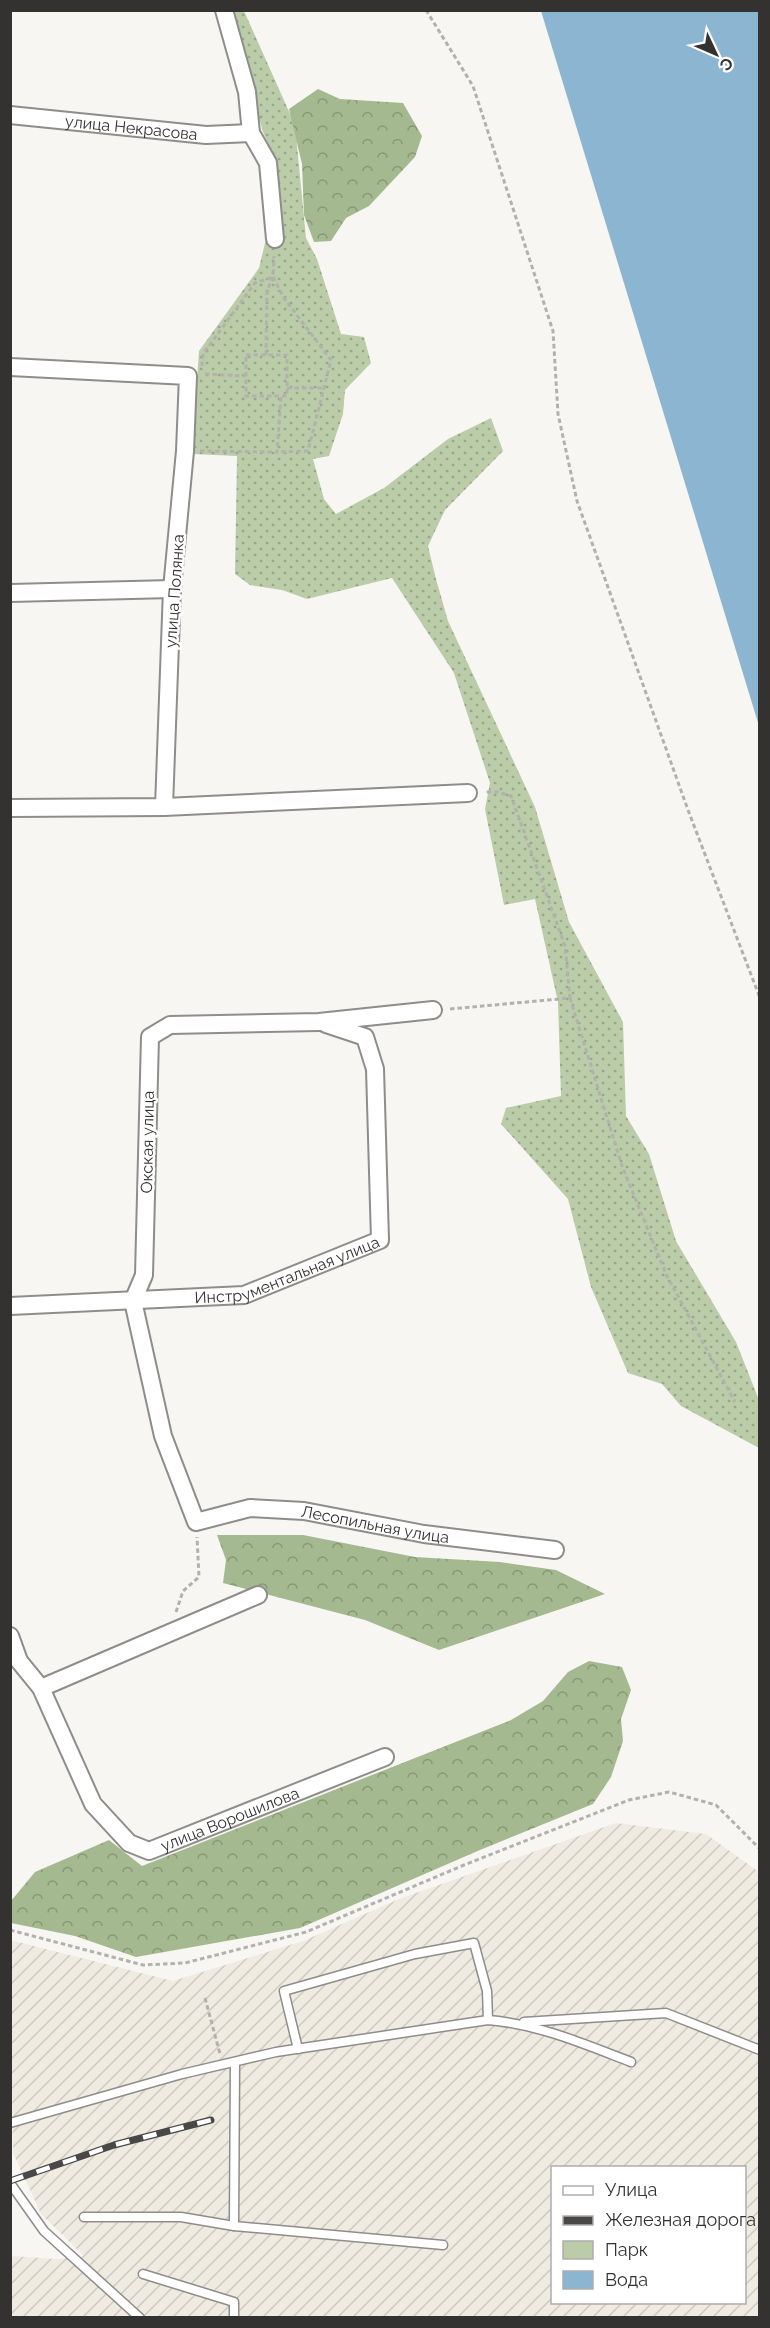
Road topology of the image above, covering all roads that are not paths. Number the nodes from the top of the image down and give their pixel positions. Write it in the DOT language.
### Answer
graph roads {
  1 [pos="224,10"];
  2 [pos="10,115"];
  3 [pos="251,134"];
  4 [pos="275,239"];
  5 [pos="10,367"];
  6 [pos="172,589"];
  7 [pos="10,593"];
  8 [pos="468,793"];
  9 [pos="164,807"];
  10 [pos="10,808"];
  11 [pos="433,1010"];
  12 [pos="319,1022"];
  13 [pos="133,1301"];
  14 [pos="10,1306"];
  15 [pos="555,1550"];
  16 [pos="258,1595"];
  17 [pos="10,1636"];
  18 [pos="15,1663"];
  19 [pos="41,1688"];
  20 [pos="385,1757"];
  21 [pos="488,2020"];
  22 [pos="517,2023"];
  23 [pos="298,2049"];
  24 [pos="759,2050"];
  25 [pos="235,2062"];
  26 [pos="631,2062"];
  27 [pos="10,2123"];
  28 [pos="10,2183"];
  29 [pos="84,2217"];
  30 [pos="234,2226"];
  31 [pos="443,2245"];
  32 [pos="143,2274"];
  33 [pos="140,2318"];
  34 [pos="234,2318"];
  1 -- 3 [label="street"];
  2 -- 3 [label="street, улица Некрасова"];
  3 -- 4 [label="street"];
  5 -- 6 [label="street, улица Полянка"];
  6 -- 7 [label="street"];
  6 -- 9 [label="street, улица Полянка"];
  8 -- 9 [label="street"];
  9 -- 10 [label="street"];
  11 -- 12 [label="street, Окская улица"];
  12 -- 13 [label="street, Окская улица"];
  12 -- 13 [label="street, Инструментальная улица"];
  13 -- 14 [label="street, Инструментальная улица"];
  13 -- 15 [label="street, Лесопильная улица"];
  16 -- 19 [label="street"];
  17 -- 18 [label="street, улица Ворошилова"];
  18 -- 19 [label="street, улица Ворошилова"];
  19 -- 20 [label="street, улица Ворошилова"];
  21 -- 22 [label="lane"];
  21 -- 23 [label="lane"];
  21 -- 23 [label="lane"];
  22 -- 24 [label="lane"];
  22 -- 26 [label="lane"];
  23 -- 25 [label="lane"];
  25 -- 27 [label="lane"];
  25 -- 30 [label="lane"];
  28 -- 33 [label="lane"];
  29 -- 30 [label="lane"];
  30 -- 31 [label="lane"];
  32 -- 34 [label="lane"];
}
